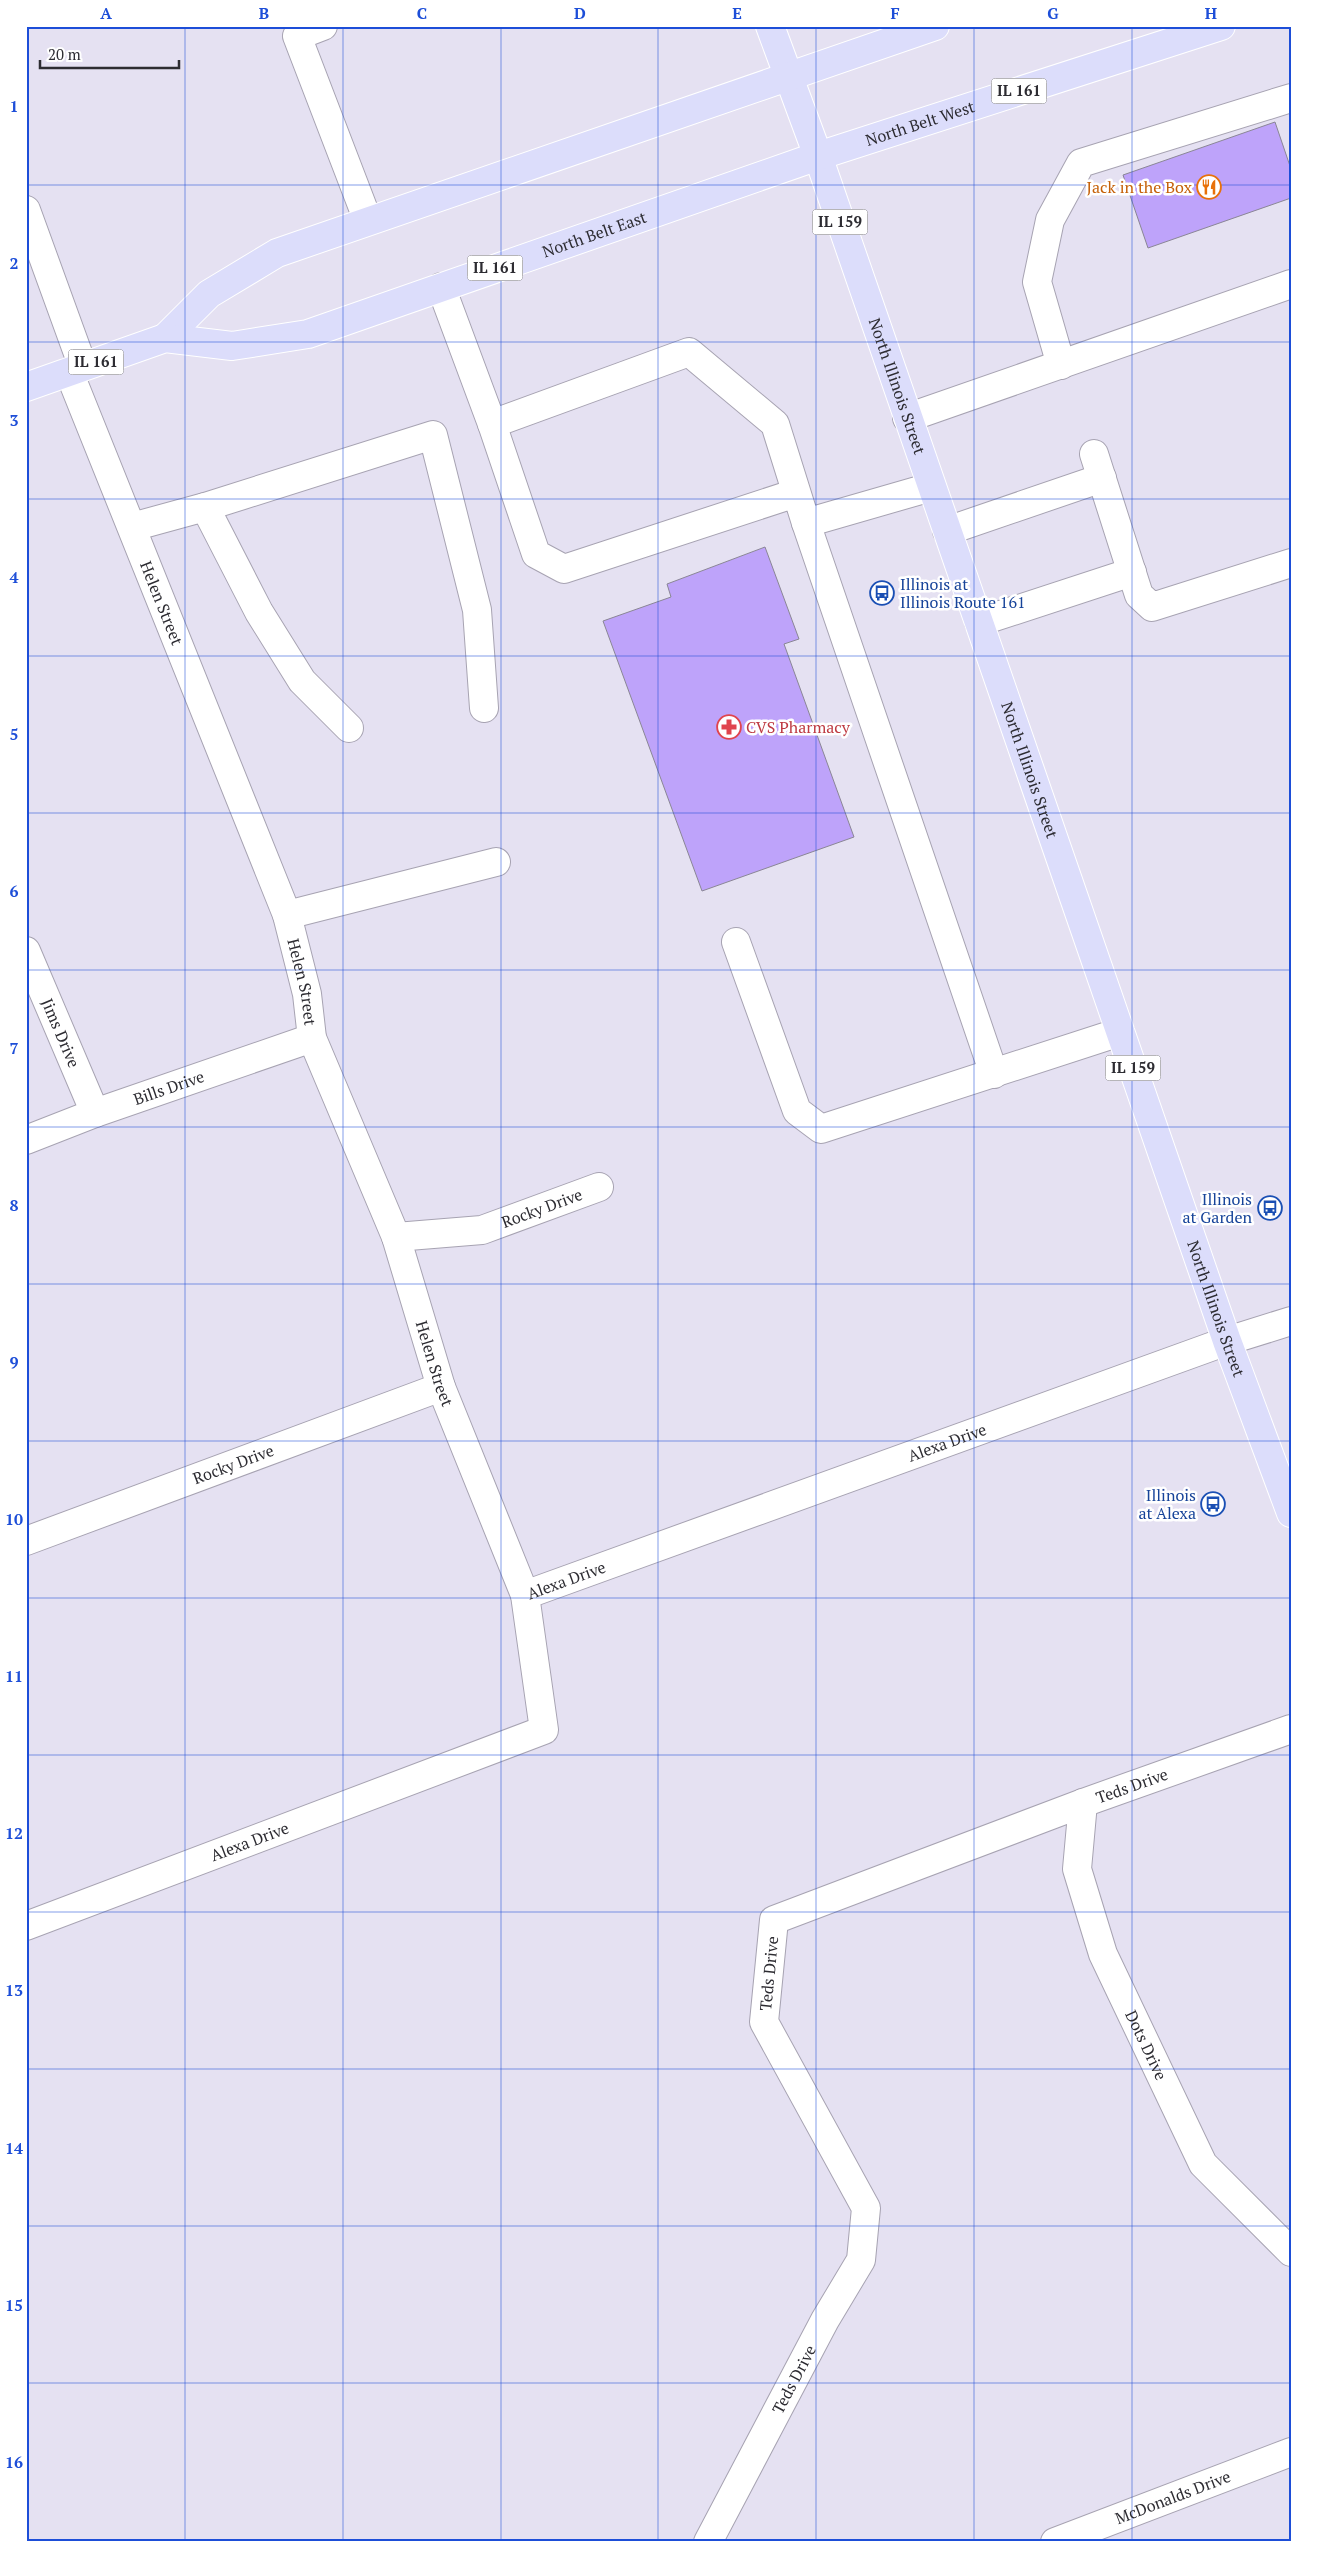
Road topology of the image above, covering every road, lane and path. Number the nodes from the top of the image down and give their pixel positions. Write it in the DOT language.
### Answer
graph roads {
  1 [pos="323,26"];
  2 [pos="770,26"];
  3 [pos="934,26"];
  4 [pos="1221,26"];
  5 [pos="295,31"];
  6 [pos="788,76"];
  7 [pos="1291,98"];
  8 [pos="818,156"];
  9 [pos="26,210"];
  10 [pos="368,221"];
  11 [pos="1291,284"];
  12 [pos="440,287"];
  13 [pos="165,338"];
  14 [pos="1061,365"];
  15 [pos="76,369"];
  16 [pos="26,387"];
  17 [pos="907,418"];
  18 [pos="492,424"];
  19 [pos="931,487"];
  20 [pos="796,493"];
  21 [pos="205,507"];
  22 [pos="806,523"];
  23 [pos="132,527"];
  24 [pos="947,531"];
  25 [pos="1291,563"];
  26 [pos="1132,572"];
  27 [pos="979,622"];
  28 [pos="484,708"];
  29 [pos="349,728"];
  30 [pos="496,862"];
  31 [pos="287,915"];
  32 [pos="736,942"];
  33 [pos="26,951"];
  34 [pos="1120,1032"];
  35 [pos="312,1038"];
  36 [pos="994,1074"];
  37 [pos="95,1113"];
  38 [pos="26,1140"];
  39 [pos="599,1187"];
  40 [pos="396,1237"];
  41 [pos="1291,1321"];
  42 [pos="1227,1341"];
  43 [pos="441,1387"];
  44 [pos="1291,1513"];
  45 [pos="26,1541"];
  46 [pos="525,1595"];
  47 [pos="1291,1729"];
  48 [pos="1083,1803"];
  49 [pos="26,1926"];
  50 [pos="1291,2252"];
  51 [pos="1291,2452"];
  52 [pos="708,2542"];
  53 [pos="1055,2542"];
  1 -- 5 [label="street"];
  2 -- 6 [label="main road, North Illinois Street / IL 159"];
  3 -- 6 [label="main road, IL 161"];
  4 -- 8 [label="main road, North Belt West / IL 161"];
  5 -- 10 [label="street"];
  6 -- 8 [label="main road, North Illinois Street / IL 159"];
  6 -- 10 [label="main road, North Belt East / IL 161"];
  7 -- 14 [label="street"];
  8 -- 12 [label="main road, North Belt East / IL 161"];
  8 -- 17 [label="main road, North Illinois Street / IL 159"];
  9 -- 15 [label="street, Helen Street"];
  10 -- 13 [label="main road, North Belt East / IL 161"];
  11 -- 14 [label="street"];
  12 -- 13 [label="main road, North Belt East / IL 161"];
  12 -- 18 [label="street"];
  13 -- 15 [label="main road, North Belt East / IL 161"];
  14 -- 17 [label="street"];
  15 -- 16 [label="main road, North Belt East / IL 161"];
  15 -- 23 [label="street, Helen Street"];
  17 -- 19 [label="main road, North Illinois Street / IL 159"];
  18 -- 20 [label="street"];
  18 -- 20 [label="street"];
  19 -- 22 [label="street"];
  19 -- 24 [label="main road, North Illinois Street / IL 159"];
  20 -- 22 [label="street"];
  21 -- 23 [label="street"];
  21 -- 28 [label="street"];
  21 -- 29 [label="street"];
  22 -- 36 [label="street"];
  23 -- 31 [label="street, Helen Street"];
  24 -- 26 [label="street"];
  24 -- 27 [label="main road, North Illinois Street / IL 159"];
  25 -- 26 [label="street"];
  26 -- 27 [label="street"];
  27 -- 34 [label="main road, North Illinois Street / IL 159"];
  30 -- 31 [label="street"];
  31 -- 35 [label="street, Helen Street"];
  32 -- 36 [label="street"];
  33 -- 37 [label="street, Jims Drive"];
  34 -- 36 [label="street"];
  34 -- 42 [label="main road, North Illinois Street / IL 159"];
  35 -- 37 [label="street, Bills Drive"];
  35 -- 40 [label="street, Helen Street"];
  37 -- 38 [label="street, Bills Drive"];
  39 -- 40 [label="street, Rocky Drive"];
  40 -- 43 [label="street, Helen Street"];
  41 -- 42 [label="street, Alexa Drive"];
  42 -- 44 [label="main road, North Illinois Street / IL 159"];
  42 -- 46 [label="street, Alexa Drive"];
  43 -- 45 [label="street, Rocky Drive"];
  43 -- 46 [label="street, Helen Street"];
  46 -- 49 [label="street, Alexa Drive"];
  47 -- 48 [label="street, Teds Drive"];
  48 -- 50 [label="street, Dots Drive"];
  48 -- 52 [label="street, Teds Drive"];
  51 -- 53 [label="street, McDonalds Drive"];
}
